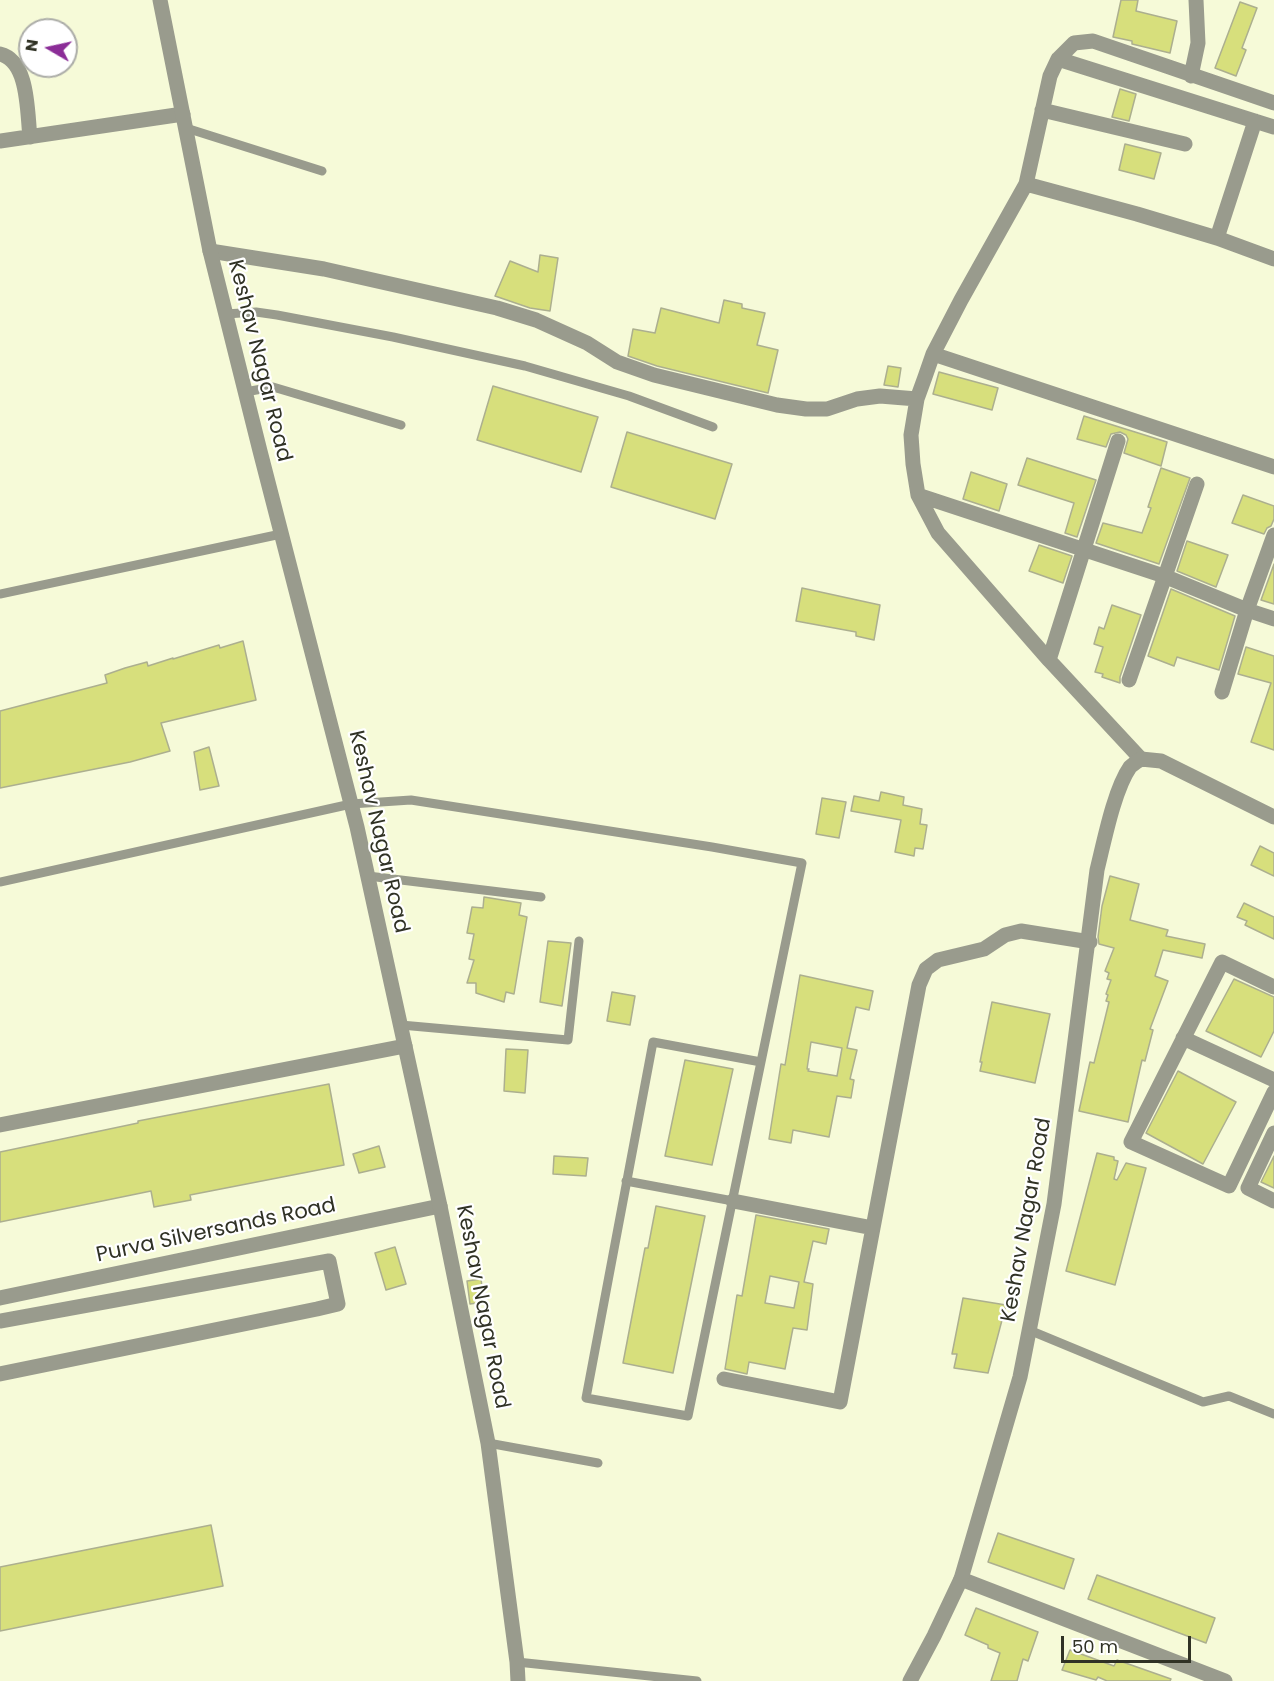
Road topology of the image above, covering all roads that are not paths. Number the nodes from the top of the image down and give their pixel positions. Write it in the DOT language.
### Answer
graph roads {
  1 [pos="160,0"];
  2 [pos="1196,0"];
  3 [pos="0,54"];
  4 [pos="1058,59"];
  5 [pos="1191,76"];
  6 [pos="1274,103"];
  7 [pos="1042,110"];
  8 [pos="184,121"];
  9 [pos="1255,121"];
  10 [pos="1274,128"];
  11 [pos="30,137"];
  12 [pos="0,141"];
  13 [pos="1185,144"];
  14 [pos="322,171"];
  15 [pos="1026,184"];
  16 [pos="1217,238"];
  17 [pos="210,251"];
  18 [pos="1274,259"];
  19 [pos="226,314"];
  20 [pos="933,354"];
  21 [pos="245,392"];
  22 [pos="917,399"];
  23 [pos="401,425"];
  24 [pos="713,427"];
  25 [pos="1118,441"];
  26 [pos="1274,467"];
  27 [pos="1197,484"];
  28 [pos="918,495"];
  29 [pos="281,534"];
  30 [pos="1274,535"];
  31 [pos="1085,549"];
  32 [pos="1164,576"];
  33 [pos="0,594"];
  34 [pos="1247,610"];
  35 [pos="1274,619"];
  36 [pos="1049,660"];
  37 [pos="1129,680"];
  38 [pos="1222,692"];
  39 [pos="1141,759"];
  40 [pos="351,804"];
  41 [pos="1274,817"];
  42 [pos="368,876"];
  43 [pos="0,882"];
  44 [pos="541,897"];
  45 [pos="579,941"];
  46 [pos="1089,942"];
  47 [pos="1274,987"];
  48 [pos="401,1025"];
  49 [pos="1183,1038"];
  50 [pos="405,1046"];
  51 [pos="761,1062"];
  52 [pos="1274,1080"];
  53 [pos="1274,1092"];
  54 [pos="0,1125"];
  55 [pos="1274,1133"];
  56 [pos="627,1181"];
  57 [pos="733,1201"];
  58 [pos="1274,1201"];
  59 [pos="440,1206"];
  60 [pos="873,1228"];
  61 [pos="111,1275"];
  62 [pos="0,1298"];
  63 [pos="117,1300"];
  64 [pos="0,1321"];
  65 [pos="1029,1330"];
  66 [pos="0,1374"];
  67 [pos="724,1379"];
  68 [pos="1274,1414"];
  69 [pos="488,1443"];
  70 [pos="598,1463"];
  71 [pos="961,1578"];
  72 [pos="518,1662"];
  73 [pos="518,1681"];
  74 [pos="697,1681"];
  75 [pos="910,1681"];
  76 [pos="1225,1681"];
  1 -- 8 [label="street, Keshav Nagar Road"];
  2 -- 5 [label="street"];
  3 -- 11 [label="street"];
  4 -- 5 [label="street"];
  4 -- 7 [label="street"];
  4 -- 9 [label="street"];
  5 -- 6 [label="street"];
  7 -- 13 [label="street"];
  7 -- 15 [label="street"];
  8 -- 11 [label="street"];
  8 -- 14 [label="lane"];
  8 -- 17 [label="street, Keshav Nagar Road"];
  9 -- 10 [label="street"];
  9 -- 16 [label="street"];
  11 -- 12 [label="street"];
  15 -- 16 [label="street"];
  15 -- 20 [label="street"];
  16 -- 18 [label="street"];
  17 -- 19 [label="street, Keshav Nagar Road"];
  17 -- 22 [label="street"];
  19 -- 21 [label="street, Keshav Nagar Road"];
  19 -- 24 [label="lane"];
  20 -- 22 [label="street"];
  20 -- 26 [label="street"];
  21 -- 23 [label="lane"];
  21 -- 29 [label="street, Keshav Nagar Road"];
  22 -- 28 [label="street"];
  25 -- 31 [label="street"];
  27 -- 32 [label="street"];
  28 -- 31 [label="street"];
  28 -- 36 [label="street"];
  29 -- 33 [label="lane"];
  29 -- 40 [label="street, Keshav Nagar Road"];
  30 -- 34 [label="street"];
  31 -- 32 [label="street"];
  31 -- 36 [label="street"];
  32 -- 34 [label="street"];
  32 -- 37 [label="street"];
  34 -- 35 [label="street"];
  34 -- 38 [label="street"];
  36 -- 39 [label="street"];
  39 -- 41 [label="street"];
  39 -- 46 [label="street, Keshav Nagar Road"];
  40 -- 42 [label="street, Keshav Nagar Road"];
  40 -- 43 [label="lane"];
  40 -- 51 [label="lane"];
  42 -- 44 [label="lane"];
  42 -- 48 [label="street, Keshav Nagar Road"];
  45 -- 48 [label="lane"];
  46 -- 60 [label="street"];
  46 -- 65 [label="street, Keshav Nagar Road"];
  47 -- 49 [label="street"];
  48 -- 50 [label="street, Keshav Nagar Road"];
  49 -- 52 [label="street"];
  49 -- 53 [label="street"];
  50 -- 54 [label="street"];
  50 -- 59 [label="street, Keshav Nagar Road"];
  51 -- 56 [label="lane"];
  51 -- 57 [label="lane"];
  55 -- 58 [label="street"];
  56 -- 57 [label="lane"];
  56 -- 57 [label="lane"];
  57 -- 60 [label="street"];
  59 -- 61 [label="street, Purva Silversands Road"];
  59 -- 69 [label="street, Keshav Nagar Road"];
  60 -- 67 [label="street"];
  61 -- 62 [label="street, Purva Silversands Road"];
  61 -- 63 [label="street"];
  63 -- 64 [label="street"];
  63 -- 66 [label="street"];
  65 -- 68 [label="lane"];
  65 -- 71 [label="street, Keshav Nagar Road"];
  69 -- 70 [label="lane"];
  69 -- 72 [label="street, Keshav Nagar Road"];
  71 -- 75 [label="street, Keshav Nagar Road"];
  71 -- 76 [label="street"];
  72 -- 73 [label="street, Keshav Nagar Road"];
  72 -- 74 [label="lane"];
}
